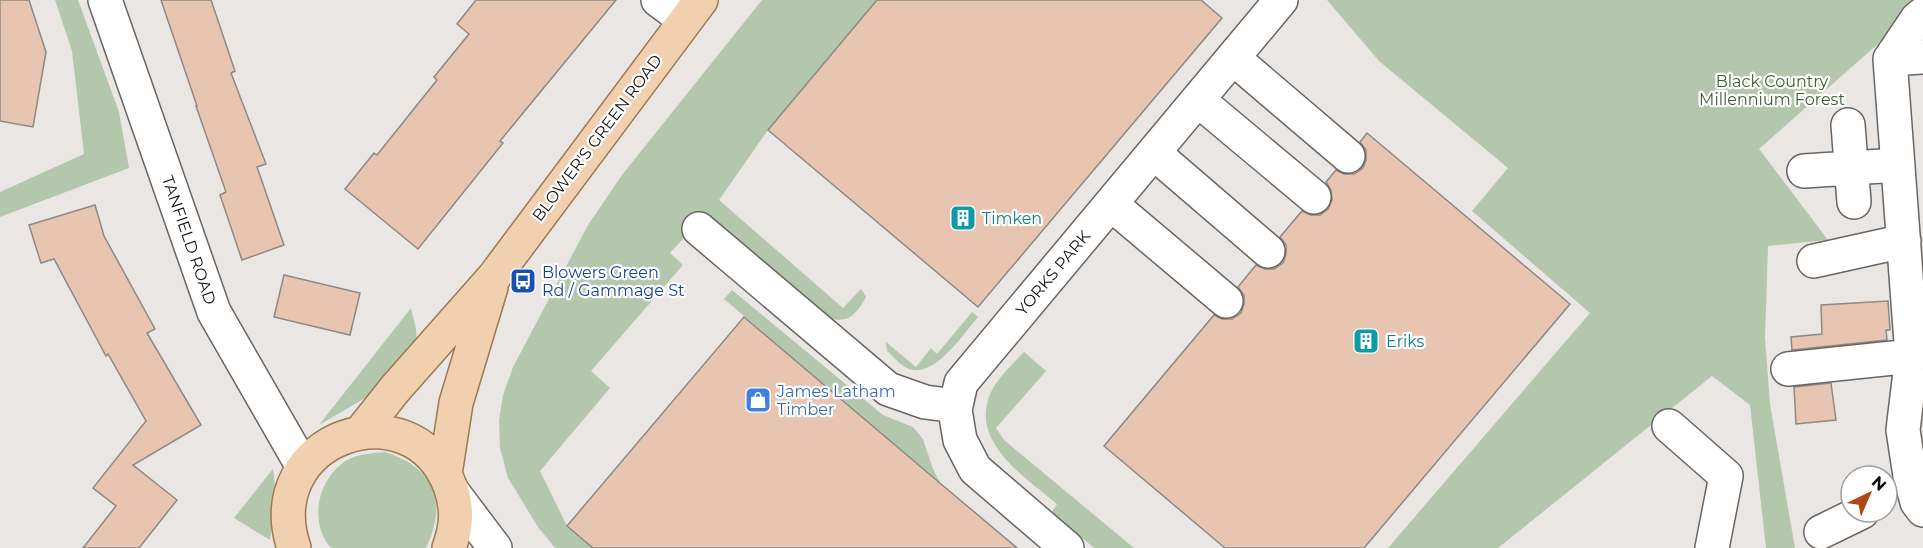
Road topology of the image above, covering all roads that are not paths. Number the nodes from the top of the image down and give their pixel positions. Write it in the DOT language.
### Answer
graph roads {
  1 [pos="105,0"];
  2 [pos="658,0"];
  3 [pos="1281,0"];
  4 [pos="693,10"];
  5 [pos="1923,14"];
  6 [pos="1923,57"];
  7 [pos="1233,58"];
  8 [pos="1890,59"];
  9 [pos="1198,100"];
  10 [pos="1848,125"];
  11 [pos="1909,128"];
  12 [pos="1154,153"];
  13 [pos="1348,156"];
  14 [pos="1851,168"];
  15 [pos="1804,171"];
  16 [pos="1907,174"];
  17 [pos="1314,197"];
  18 [pos="1854,202"];
  19 [pos="1111,204"];
  20 [pos="699,229"];
  21 [pos="1268,251"];
  22 [pos="1911,260"];
  23 [pos="1814,261"];
  24 [pos="494,277"];
  25 [pos="1226,301"];
  26 [pos="1915,369"];
  27 [pos="1794,379"];
  28 [pos="956,406"];
  29 [pos="1669,426"];
  30 [pos="360,433"];
  31 [pos="303,467"];
  32 [pos="1911,481"];
  33 [pos="448,483"];
  34 [pos="1839,523"];
  35 [pos="1821,532"];
  36 [pos="294,548"];
  37 [pos="449,548"];
  38 [pos="495,548"];
  39 [pos="1067,548"];
  40 [pos="1712,548"];
  1 -- 31 [label="street, TANFIELD ROAD"];
  2 -- 4 [label="street"];
  3 -- 7 [label="street, YORKS PARK"];
  4 -- 24 [label="main road, BLOWER'S GREEN ROAD"];
  5 -- 8 [label="street"];
  6 -- 8 [label="street"];
  7 -- 9 [label="street, YORKS PARK"];
  7 -- 13 [label="street"];
  8 -- 11 [label="street"];
  9 -- 12 [label="street, YORKS PARK"];
  9 -- 17 [label="street"];
  10 -- 14 [label="street"];
  11 -- 16 [label="street"];
  12 -- 19 [label="street, YORKS PARK"];
  12 -- 21 [label="street"];
  14 -- 15 [label="street"];
  14 -- 16 [label="street"];
  14 -- 18 [label="street"];
  16 -- 22 [label="street"];
  19 -- 25 [label="street"];
  19 -- 28 [label="street, YORKS PARK"];
  20 -- 28 [label="street"];
  22 -- 23 [label="street"];
  22 -- 26 [label="street"];
  24 -- 30 [label="main road, BLOWER'S GREEN ROAD"];
  24 -- 33 [label="main road, BLOWER'S GREEN ROAD"];
  26 -- 27 [label="street"];
  26 -- 32 [label="street"];
  28 -- 39 [label="street, YORKS PARK"];
  29 -- 40 [label="street"];
  30 -- 31 [label="main road"];
  30 -- 33 [label="main road"];
  31 -- 36 [label="main road"];
  33 -- 37 [label="main road, BLOWER'S GREEN ROAD"];
  33 -- 38 [label="street"];
  34 -- 35 [label="street"];
}
